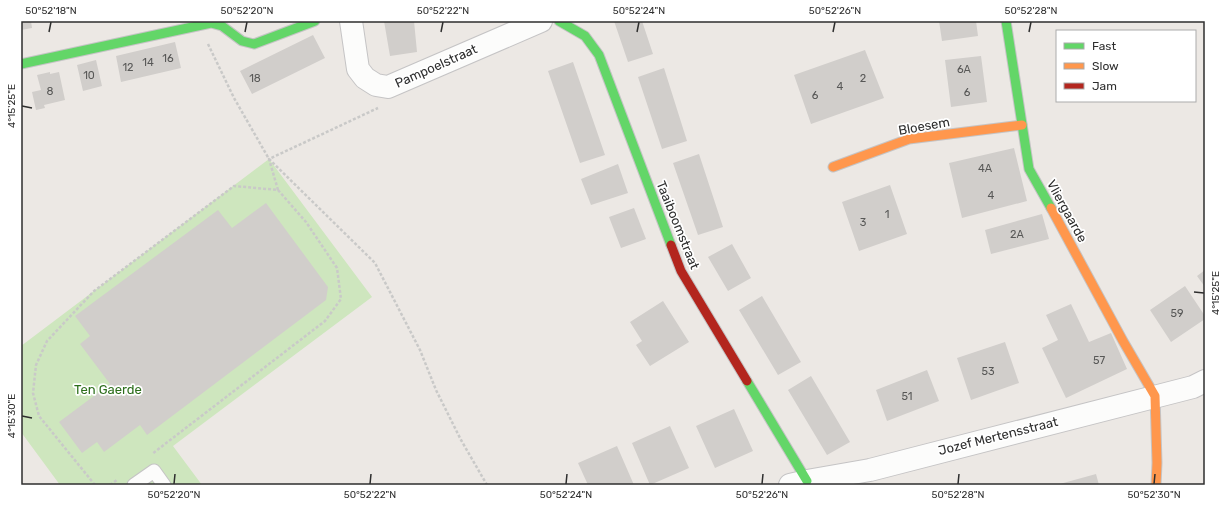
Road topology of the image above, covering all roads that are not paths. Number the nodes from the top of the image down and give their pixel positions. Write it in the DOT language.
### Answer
graph roads {
  1 [pos="315,21"];
  2 [pos="351,21"];
  3 [pos="541,21"];
  4 [pos="559,21"];
  5 [pos="1006,21"];
  6 [pos="21,64"];
  7 [pos="1022,125"];
  8 [pos="833,167"];
  9 [pos="1205,381"];
  10 [pos="1155,396"];
  11 [pos="799,483"];
  12 [pos="134,485"];
  13 [pos="164,485"];
  14 [pos="1156,485"];
  1 -- 6 [label="street"];
  2 -- 3 [label="street, Pampoelstraat"];
  4 -- 11 [label="street, Taaiboomstraat"];
  5 -- 7 [label="street, Vliergaarde"];
  7 -- 8 [label="street, Bloesem"];
  7 -- 10 [label="street, Vliergaarde"];
  9 -- 10 [label="street, Jozef Mertensstraat"];
  10 -- 11 [label="street, Jozef Mertensstraat"];
  10 -- 14 [label="street"];
  12 -- 13 [label="lane"];
}
